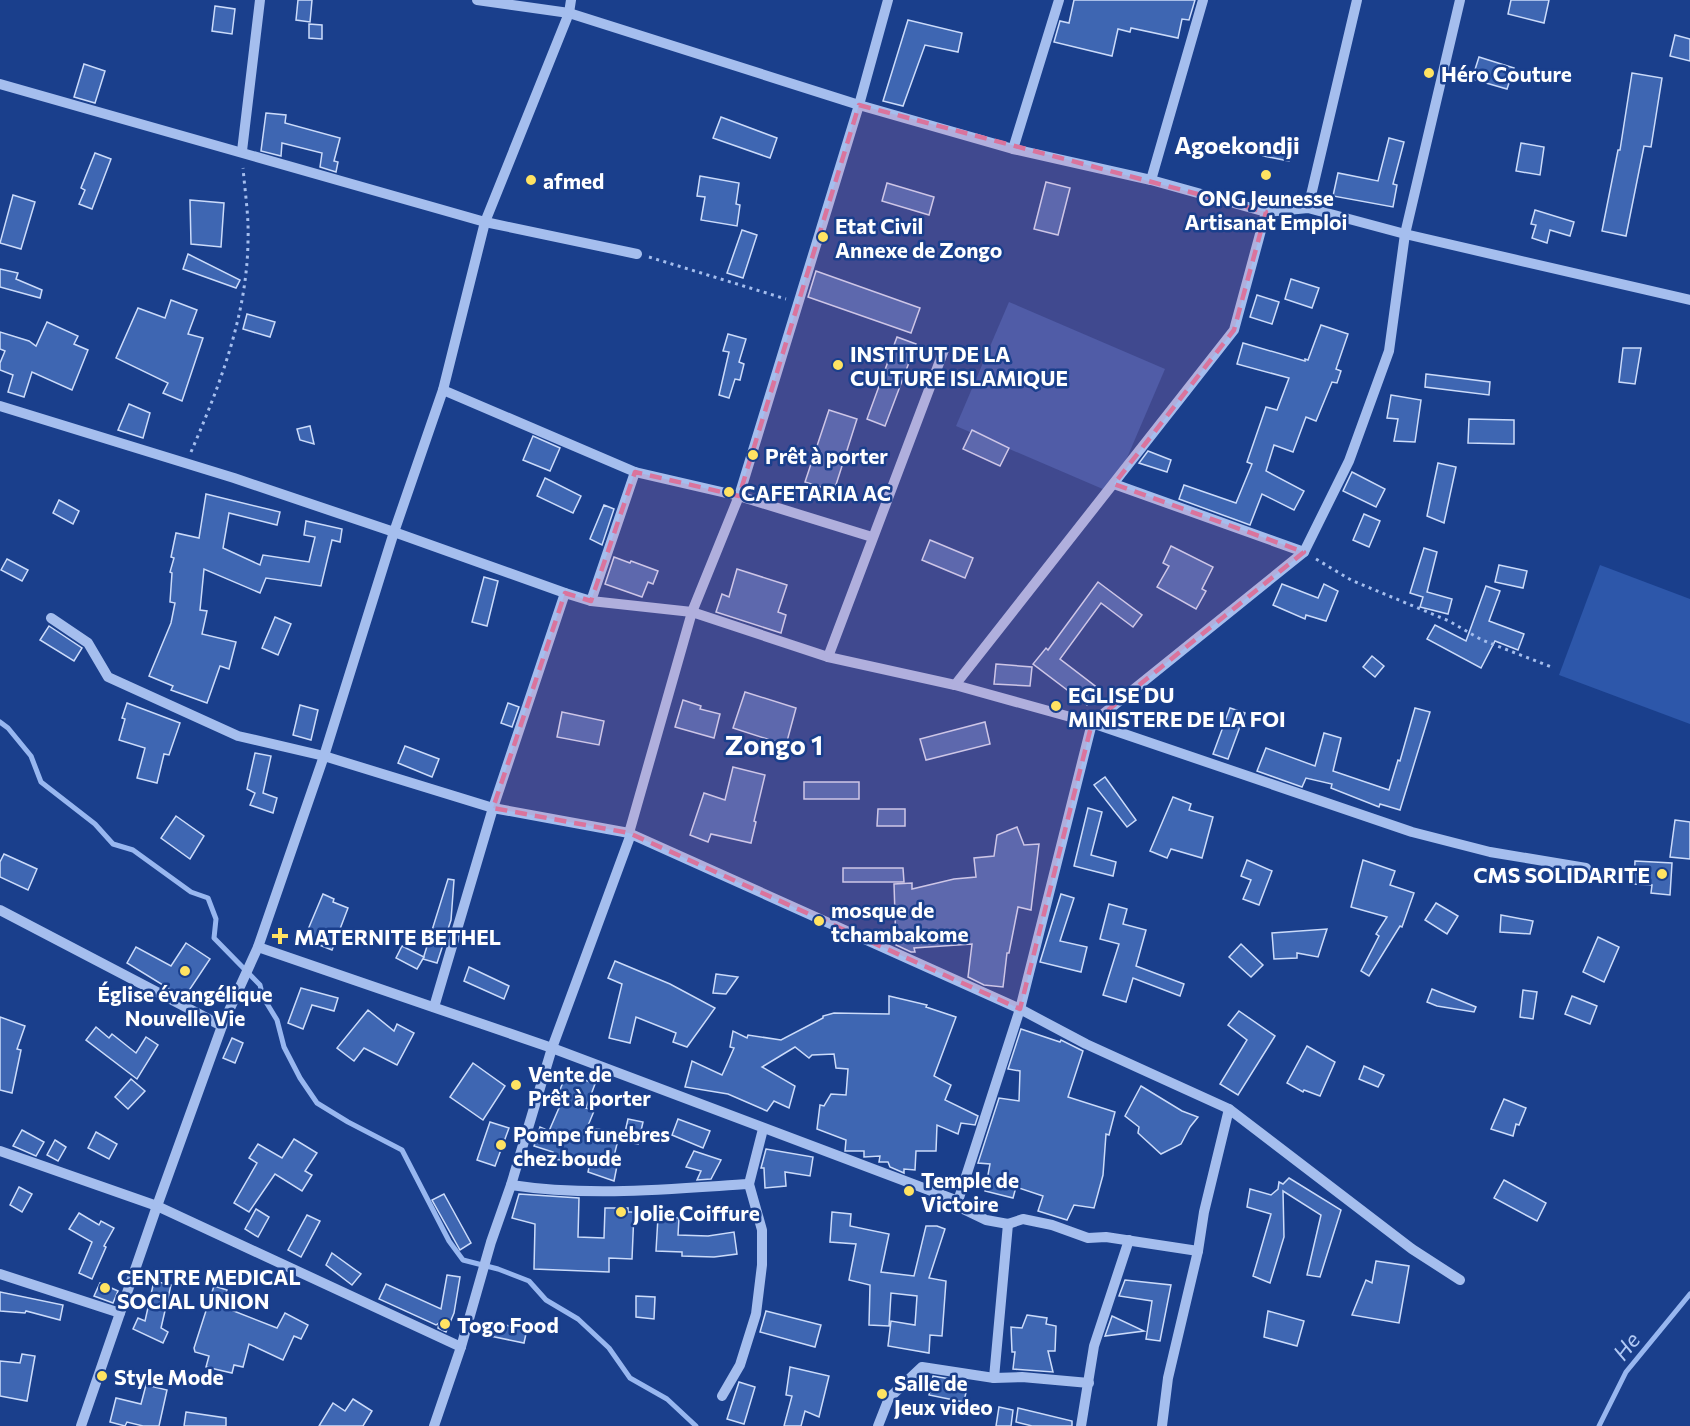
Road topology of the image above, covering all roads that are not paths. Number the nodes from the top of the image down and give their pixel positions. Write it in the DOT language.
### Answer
graph roads {
  1 [pos="260,0"];
  2 [pos="477,0"];
  3 [pos="571,0"];
  4 [pos="888,0"];
  5 [pos="1059,0"];
  6 [pos="1203,0"];
  7 [pos="1357,0"];
  8 [pos="1460,0"];
  9 [pos="569,13"];
  10 [pos="0,84"];
  11 [pos="859,105"];
  12 [pos="1013,149"];
  13 [pos="242,151"];
  14 [pos="1151,180"];
  15 [pos="1308,208"];
  16 [pos="1266,212"];
  17 [pos="485,222"];
  18 [pos="1405,234"];
  19 [pos="638,254"];
  20 [pos="1690,300"];
  21 [pos="944,350"];
  22 [pos="443,390"];
  23 [pos="0,406"];
  24 [pos="634,472"];
  25 [pos="1114,484"];
  26 [pos="740,496"];
  27 [pos="394,532"];
  28 [pos="872,537"];
  29 [pos="1304,552"];
  30 [pos="565,593"];
  31 [pos="591,601"];
  32 [pos="692,612"];
  33 [pos="51,618"];
  34 [pos="828,657"];
  35 [pos="955,685"];
  36 [pos="1092,723"];
  37 [pos="324,756"];
  38 [pos="493,808"];
  39 [pos="630,834"];
  40 [pos="1586,868"];
  41 [pos="0,910"];
  42 [pos="258,947"];
  43 [pos="434,1007"];
  44 [pos="1020,1009"];
  45 [pos="222,1026"];
  46 [pos="552,1048"];
  47 [pos="1229,1109"];
  48 [pos="763,1129"];
  49 [pos="0,1151"];
  50 [pos="749,1184"];
  51 [pos="511,1185"];
  52 [pos="958,1201"];
  53 [pos="157,1206"];
  54 [pos="1008,1224"];
  55 [pos="1129,1240"];
  56 [pos="1198,1251"];
  57 [pos="0,1274"];
  58 [pos="1460,1280"];
  59 [pos="120,1313"];
  60 [pos="461,1347"];
  61 [pos="994,1378"];
  62 [pos="1089,1383"];
  63 [pos="722,1396"];
  64 [pos="81,1426"];
  65 [pos="434,1426"];
  66 [pos="878,1426"];
  67 [pos="1081,1426"];
  68 [pos="1162,1426"];
  1 -- 13 [label="street"];
  2 -- 9 [label="street"];
  3 -- 9 [label="street"];
  4 -- 11 [label="street"];
  5 -- 12 [label="street"];
  6 -- 14 [label="street"];
  7 -- 15 [label="street"];
  8 -- 18 [label="street"];
  9 -- 11 [label="street"];
  9 -- 17 [label="street"];
  10 -- 13 [label="street"];
  11 -- 12 [label="street"];
  11 -- 26 [label="street"];
  12 -- 14 [label="street"];
  13 -- 17 [label="street"];
  14 -- 16 [label="street"];
  15 -- 16 [label="street"];
  15 -- 18 [label="street"];
  16 -- 25 [label="street"];
  17 -- 19 [label="street"];
  17 -- 22 [label="street"];
  18 -- 20 [label="street"];
  18 -- 29 [label="street"];
  21 -- 28 [label="street"];
  22 -- 24 [label="street"];
  22 -- 27 [label="street"];
  23 -- 27 [label="street"];
  24 -- 26 [label="street"];
  24 -- 31 [label="street"];
  25 -- 29 [label="street"];
  25 -- 35 [label="street"];
  26 -- 28 [label="street"];
  26 -- 32 [label="street"];
  27 -- 30 [label="street"];
  27 -- 37 [label="street"];
  28 -- 34 [label="street"];
  29 -- 36 [label="street"];
  30 -- 31 [label="street"];
  30 -- 38 [label="street"];
  31 -- 32 [label="street"];
  32 -- 34 [label="street"];
  32 -- 39 [label="street"];
  33 -- 37 [label="street"];
  34 -- 35 [label="street"];
  35 -- 36 [label="street"];
  36 -- 40 [label="street"];
  36 -- 44 [label="street"];
  37 -- 38 [label="street"];
  37 -- 42 [label="street"];
  38 -- 39 [label="street"];
  38 -- 43 [label="street"];
  39 -- 44 [label="street"];
  39 -- 46 [label="street"];
  41 -- 45 [label="street"];
  42 -- 43 [label="street"];
  42 -- 45 [label="street"];
  43 -- 46 [label="street"];
  44 -- 47 [label="street"];
  44 -- 52 [label="street"];
  45 -- 53 [label="street"];
  46 -- 48 [label="street"];
  46 -- 51 [label="street"];
  47 -- 56 [label="street"];
  47 -- 58 [label="street"];
  48 -- 50 [label="street"];
  48 -- 52 [label="street"];
  49 -- 53 [label="street"];
  50 -- 51 [label="street"];
  50 -- 63 [label="street"];
  51 -- 60 [label="street"];
  52 -- 54 [label="street"];
  53 -- 59 [label="street"];
  53 -- 60 [label="street"];
  54 -- 55 [label="street"];
  54 -- 61 [label="street"];
  55 -- 56 [label="street"];
  55 -- 62 [label="street"];
  56 -- 68 [label="street"];
  57 -- 59 [label="street"];
  59 -- 64 [label="street"];
  60 -- 65 [label="street"];
  61 -- 62 [label="street"];
  61 -- 66 [label="street"];
  62 -- 67 [label="street"];
}
